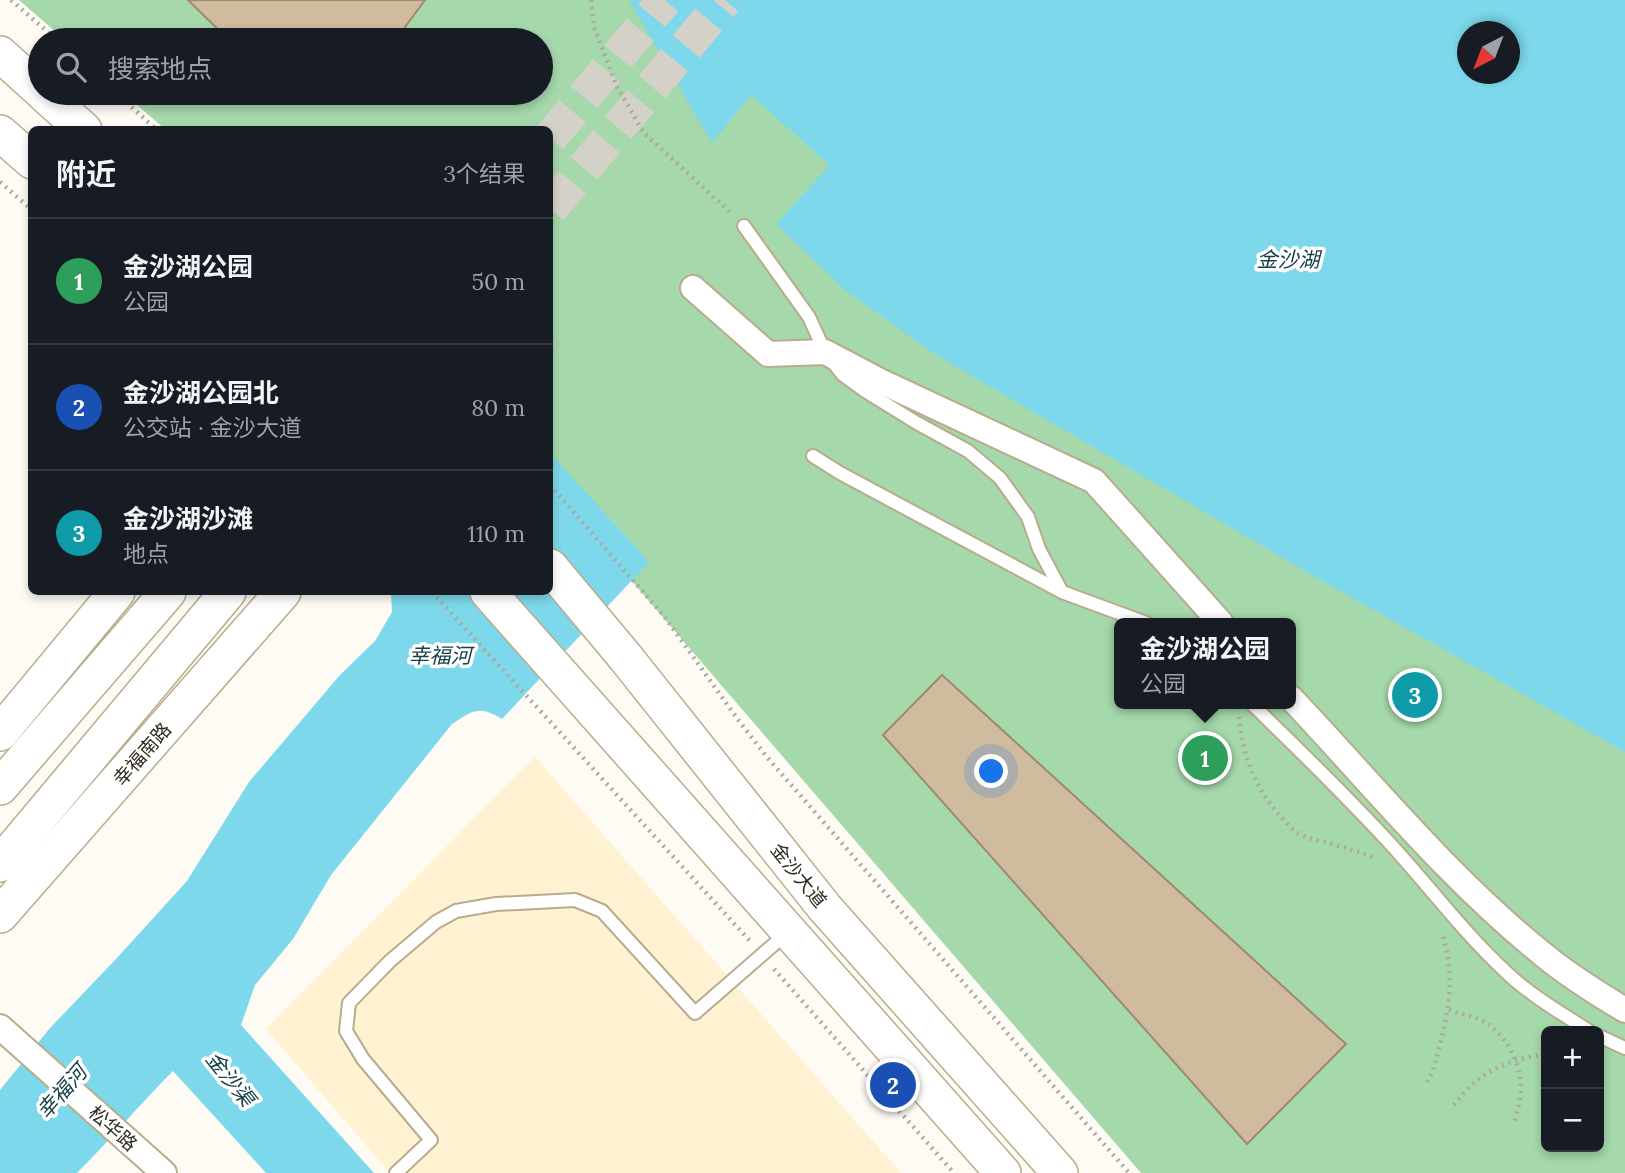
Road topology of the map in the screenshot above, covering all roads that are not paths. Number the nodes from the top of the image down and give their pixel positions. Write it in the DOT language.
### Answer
graph roads {
  1 [pos="0,54"];
  2 [pos="28,79"];
  3 [pos="57,105"];
  4 [pos="81,126"];
  5 [pos="0,133"];
  6 [pos="28,158"];
  7 [pos="744,226"];
  8 [pos="693,288"];
  9 [pos="825,352"];
  10 [pos="813,456"];
  11 [pos="553,571"];
  12 [pos="1062,592"];
  13 [pos="115,595"];
  14 [pos="165,595"];
  15 [pos="225,595"];
  16 [pos="280,595"];
  17 [pos="491,595"];
  18 [pos="1132,618"];
  19 [pos="1217,618"];
  20 [pos="1296,704"];
  21 [pos="1250,709"];
  22 [pos="0,733"];
  23 [pos="0,787"];
  24 [pos="0,864"];
  25 [pos="0,915"];
  26 [pos="790,930"];
  27 [pos="1625,1010"];
  28 [pos="1580,1026"];
  29 [pos="5,1031"];
  30 [pos="1604,1038"];
  31 [pos="1625,1048"];
  32 [pos="164,1173"];
  33 [pos="396,1173"];
  34 [pos="1003,1173"];
  35 [pos="1060,1173"];
  1 -- 2 [label="main road"];
  3 -- 4 [label="main road"];
  5 -- 6 [label="main road"];
  7 -- 9 [label="lane"];
  8 -- 9 [label="street"];
  9 -- 12 [label="lane"];
  9 -- 19 [label="street"];
  10 -- 12 [label="lane"];
  11 -- 35 [label="main road, 金沙大道"];
  12 -- 18 [label="lane"];
  13 -- 22 [label="main road"];
  14 -- 23 [label="main road"];
  15 -- 24 [label="main road, 幸福南路"];
  16 -- 25 [label="main road, 幸福南路"];
  17 -- 26 [label="main road"];
  20 -- 27 [label="street"];
  21 -- 28 [label="lane"];
  26 -- 33 [label="lane"];
  26 -- 34 [label="main road"];
  29 -- 32 [label="street, 松华路"];
  30 -- 31 [label="lane"];
}
